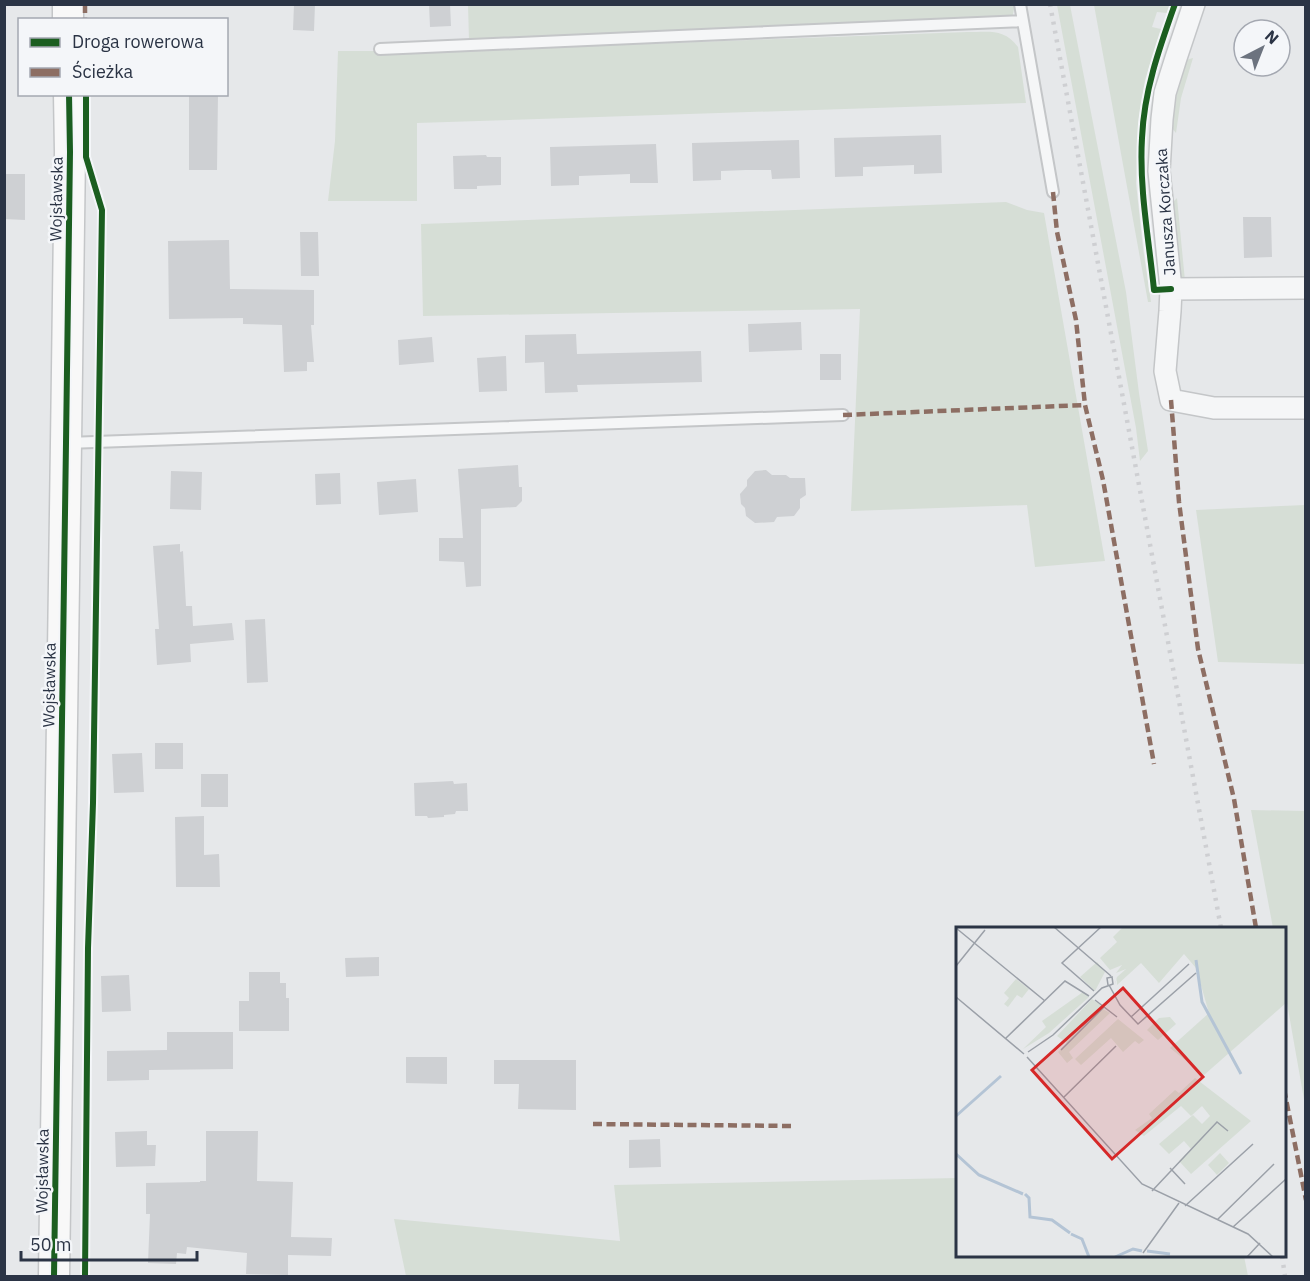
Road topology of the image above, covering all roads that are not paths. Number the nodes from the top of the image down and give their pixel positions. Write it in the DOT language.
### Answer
graph roads {
  1 [pos="1020,4"];
  2 [pos="1194,4"];
  3 [pos="1023,21"];
  4 [pos="380,49"];
  5 [pos="69,96"];
  6 [pos="1053,192"];
  7 [pos="1305,288"];
  8 [pos="1171,289"];
  9 [pos="1305,408"];
  10 [pos="843,415"];
  11 [pos="66,442"];
  12 [pos="54,1276"];
  1 -- 3 [label="lane"];
  2 -- 8 [label="street, Janusza Korczaka"];
  3 -- 4 [label="lane"];
  3 -- 6 [label="lane"];
  5 -- 11 [label="street, Wojsławska"];
  7 -- 8 [label="street, Janusza Korczaka"];
  8 -- 9 [label="street"];
  10 -- 11 [label="lane"];
  11 -- 12 [label="street, Wojsławska"];
}
